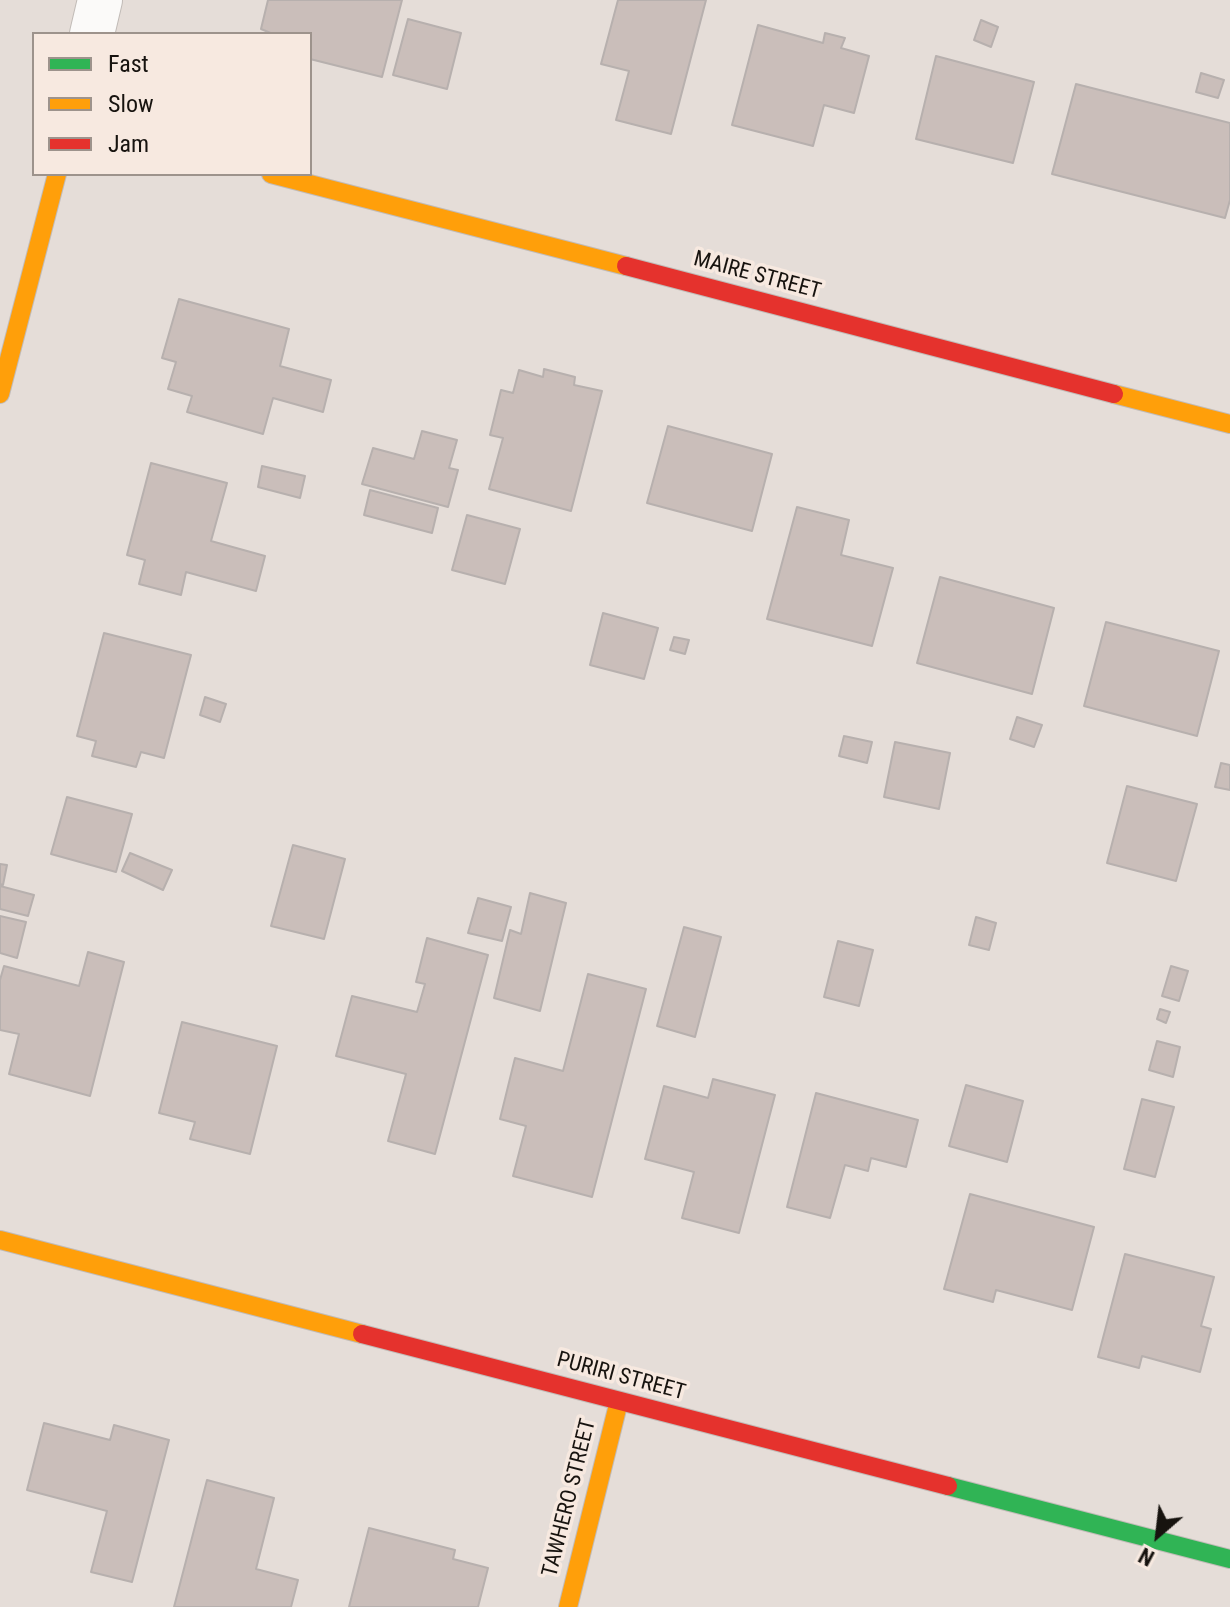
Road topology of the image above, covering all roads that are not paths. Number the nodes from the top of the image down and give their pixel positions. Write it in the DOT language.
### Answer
graph roads {
  1 [pos="100,0"];
  2 [pos="92,32"];
  3 [pos="56,176"];
  4 [pos="279,176"];
  5 [pos="0,394"];
  6 [pos="1230,424"];
  7 [pos="0,1240"];
  8 [pos="619,1401"];
  9 [pos="1230,1559"];
  10 [pos="568,1607"];
  1 -- 2 [label="street"];
  3 -- 5 [label="street"];
  4 -- 6 [label="street, MAIRE STREET"];
  7 -- 8 [label="street, PURIRI STREET"];
  8 -- 9 [label="street, PURIRI STREET"];
  8 -- 10 [label="street, TAWHERO STREET"];
}
